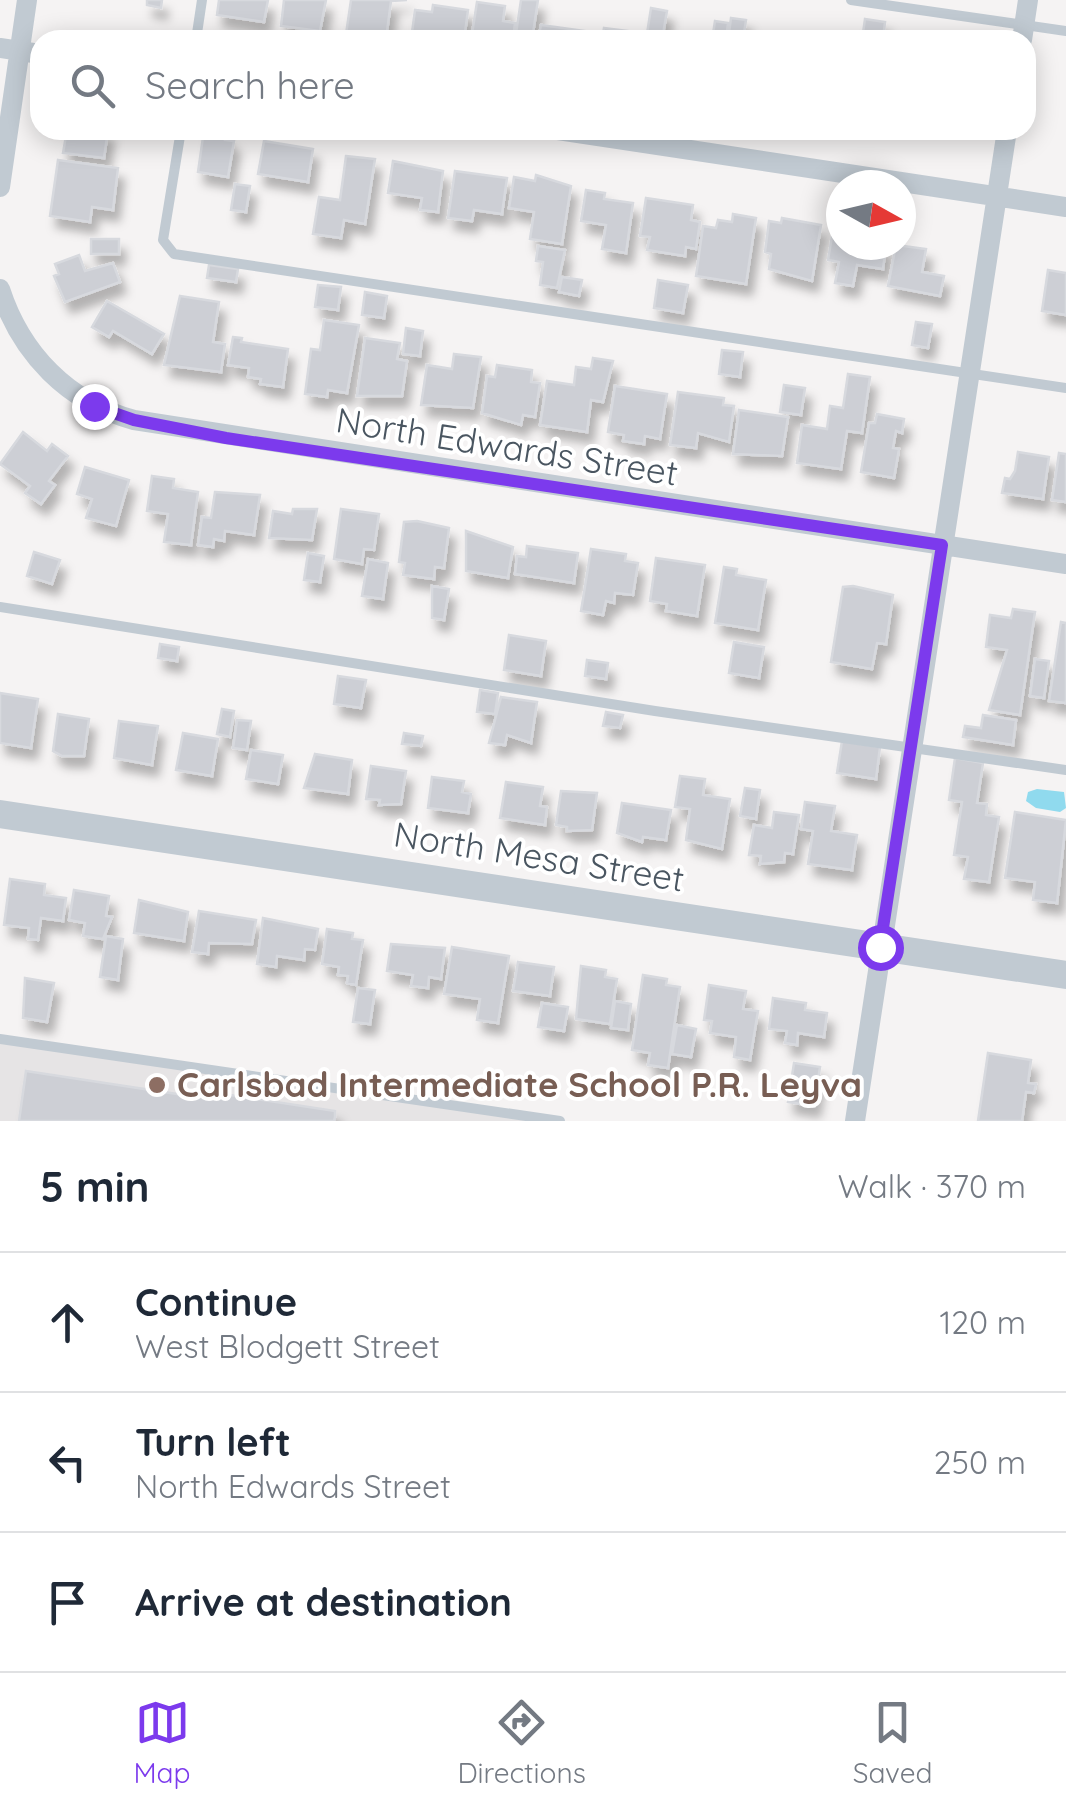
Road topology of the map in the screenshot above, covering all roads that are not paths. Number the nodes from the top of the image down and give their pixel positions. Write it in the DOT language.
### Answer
graph roads {
  1 [pos="27,0"];
  2 [pos="202,0"];
  3 [pos="852,0"];
  4 [pos="1028,0"];
  5 [pos="198,30"];
  6 [pos="1012,30"];
  7 [pos="1023,30"];
  8 [pos="1066,31"];
  9 [pos="1036,32"];
  10 [pos="20,51"];
  11 [pos="179,140"];
  12 [pos="624,140"];
  13 [pos="1005,140"];
  14 [pos="0,186"];
  15 [pos="996,196"];
  16 [pos="1066,207"];
  17 [pos="0,289"];
  18 [pos="968,373"];
  19 [pos="1066,388"];
  20 [pos="942,545"];
  21 [pos="1066,564"];
  22 [pos="0,608"];
  23 [pos="912,745"];
  24 [pos="1066,770"];
  25 [pos="0,814"];
  26 [pos="880,947"];
  27 [pos="1066,975"];
  28 [pos="0,1038"];
  29 [pos="560,1121"];
  30 [pos="855,1121"];
  1 -- 10 [label="street"];
  2 -- 5 [label="lane"];
  3 -- 6 [label="lane"];
  4 -- 7 [label="street"];
  8 -- 9 [label="lane"];
  10 -- 14 [label="street"];
  11 -- 18 [label="lane"];
  12 -- 15 [label="street"];
  13 -- 15 [label="street"];
  15 -- 16 [label="street"];
  15 -- 18 [label="street"];
  17 -- 20 [label="street, North Edwards Street"];
  18 -- 19 [label="lane"];
  18 -- 20 [label="street"];
  20 -- 21 [label="street, North Edwards Street"];
  20 -- 23 [label="street"];
  22 -- 23 [label="lane"];
  23 -- 24 [label="lane"];
  23 -- 26 [label="street"];
  25 -- 26 [label="street, North Mesa Street"];
  26 -- 27 [label="street, North Mesa Street"];
  26 -- 30 [label="street"];
  28 -- 29 [label="lane"];
}
